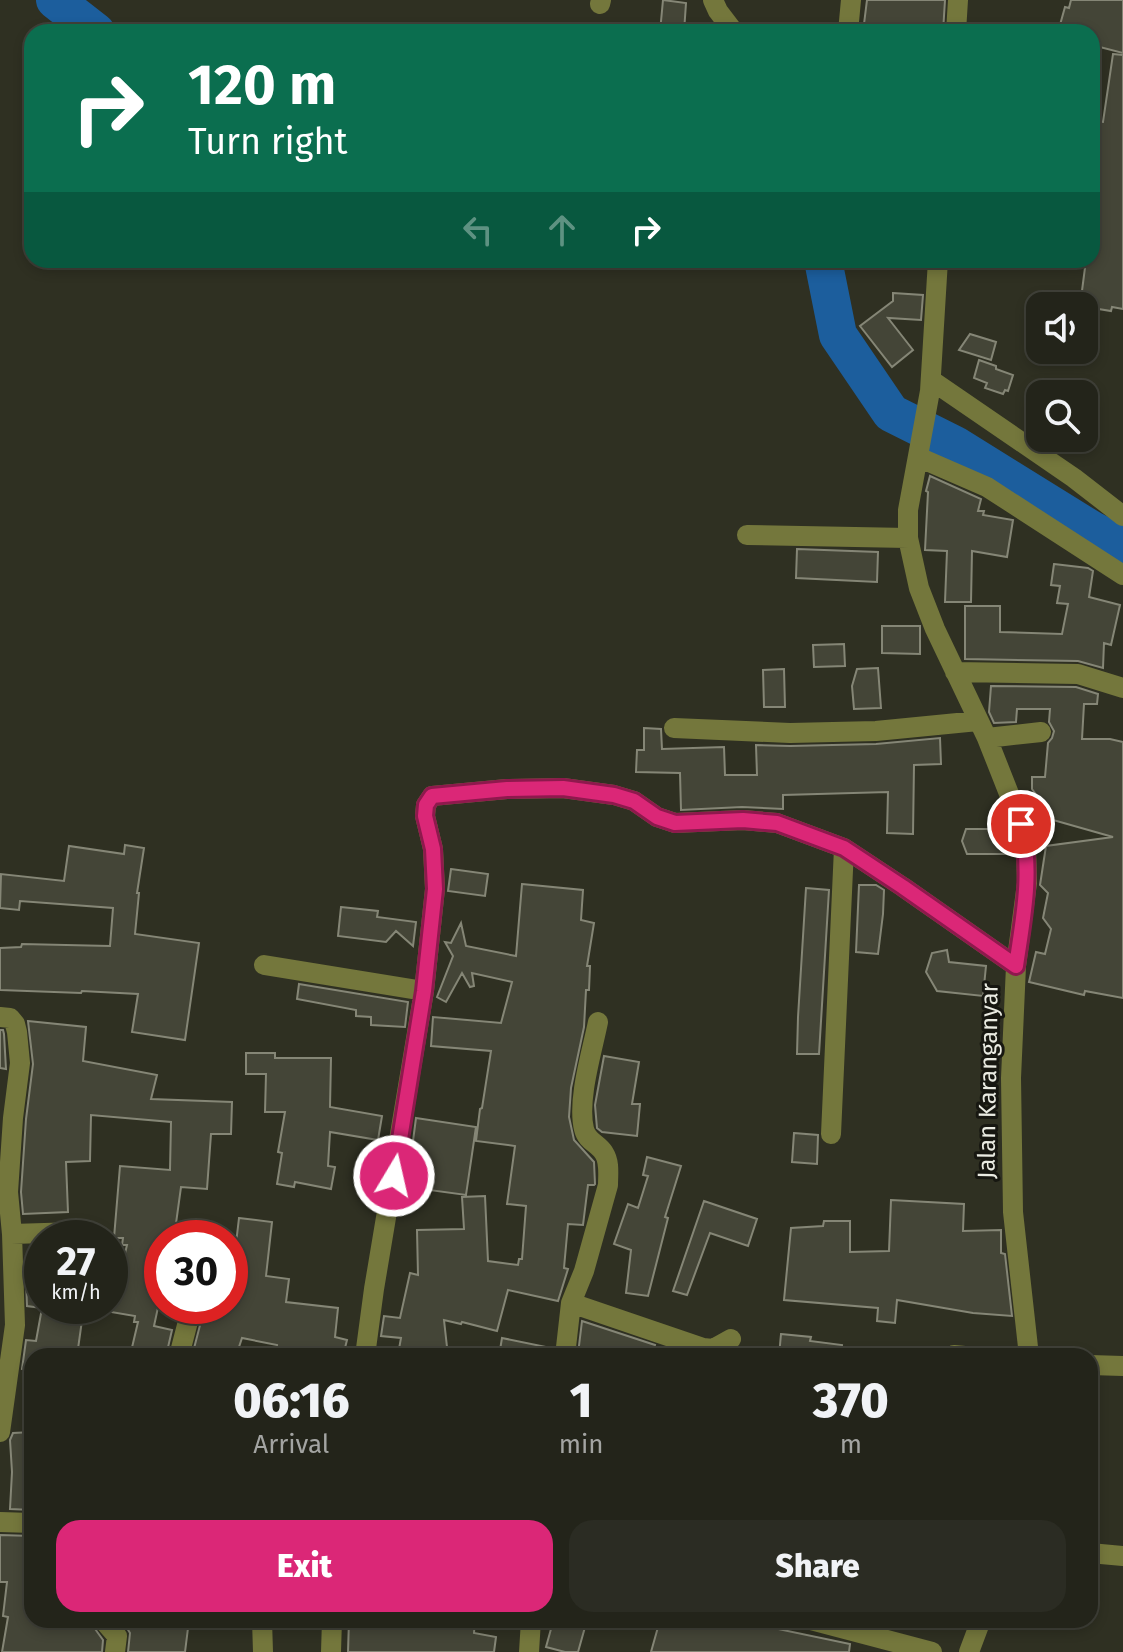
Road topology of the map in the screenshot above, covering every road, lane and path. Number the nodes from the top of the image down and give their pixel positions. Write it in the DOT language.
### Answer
graph roads {
  1 [pos="713,0"];
  2 [pos="851,0"];
  3 [pos="958,0"];
  4 [pos="728,24"];
  5 [pos="849,24"];
  6 [pos="956,24"];
  7 [pos="938,268"];
  8 [pos="931,386"];
  9 [pos="919,452"];
  10 [pos="1123,516"];
  11 [pos="747,535"];
  12 [pos="908,538"];
  13 [pos="1123,575"];
  14 [pos="955,672"];
  15 [pos="1123,688"];
  16 [pos="674,728"];
  17 [pos="982,730"];
  18 [pos="1041,732"];
  19 [pos="844,848"];
  20 [pos="264,965"];
  21 [pos="1016,966"];
  22 [pos="424,991"];
  23 [pos="0,1017"];
  24 [pos="598,1022"];
  25 [pos="831,1134"];
  26 [pos="12,1234"];
  27 [pos="24,1234"];
  28 [pos="571,1303"];
  29 [pos="187,1324"];
  30 [pos="731,1339"];
  31 [pos="181,1348"];
  32 [pos="366,1348"];
  33 [pos="566,1348"];
  34 [pos="703,1348"];
  35 [pos="715,1348"];
  36 [pos="1028,1348"];
  37 [pos="1098,1365"];
  38 [pos="1123,1366"];
  39 [pos="0,1432"];
  40 [pos="0,1522"];
  41 [pos="24,1523"];
  42 [pos="1098,1554"];
  43 [pos="1123,1556"];
  44 [pos="110,1628"];
  45 [pos="262,1628"];
  46 [pos="332,1628"];
  47 [pos="530,1628"];
  48 [pos="978,1628"];
  49 [pos="888,1630"];
  50 [pos="115,1652"];
  51 [pos="263,1652"];
  52 [pos="331,1652"];
  53 [pos="529,1652"];
  54 [pos="932,1652"];
  55 [pos="969,1652"];
  1 -- 4 [label="street"];
  2 -- 5 [label="street"];
  3 -- 6 [label="street"];
  7 -- 8 [label="street, Jalan Karanganyar"];
  8 -- 9 [label="street, Jalan Karanganyar"];
  8 -- 10 [label="street"];
  9 -- 12 [label="street, Jalan Karanganyar"];
  9 -- 13 [label="street"];
  11 -- 12 [label="street"];
  12 -- 14 [label="street, Jalan Karanganyar"];
  14 -- 15 [label="street"];
  14 -- 17 [label="street, Jalan Karanganyar"];
  16 -- 17 [label="street"];
  17 -- 18 [label="street"];
  17 -- 21 [label="street, Jalan Karanganyar"];
  19 -- 21 [label="street"];
  19 -- 22 [label="street"];
  19 -- 25 [label="street"];
  20 -- 22 [label="street"];
  21 -- 36 [label="street, Jalan Karanganyar"];
  22 -- 32 [label="street"];
  23 -- 26 [label="street"];
  24 -- 28 [label="street"];
  26 -- 27 [label="street"];
  26 -- 39 [label="street"];
  28 -- 33 [label="street"];
  28 -- 34 [label="street"];
  29 -- 31 [label="street"];
  30 -- 35 [label="street"];
  37 -- 38 [label="street"];
  40 -- 41 [label="street"];
  42 -- 43 [label="street"];
  44 -- 50 [label="street"];
  45 -- 51 [label="street"];
  46 -- 52 [label="street"];
  47 -- 53 [label="street"];
  48 -- 55 [label="street"];
  49 -- 54 [label="street"];
}
